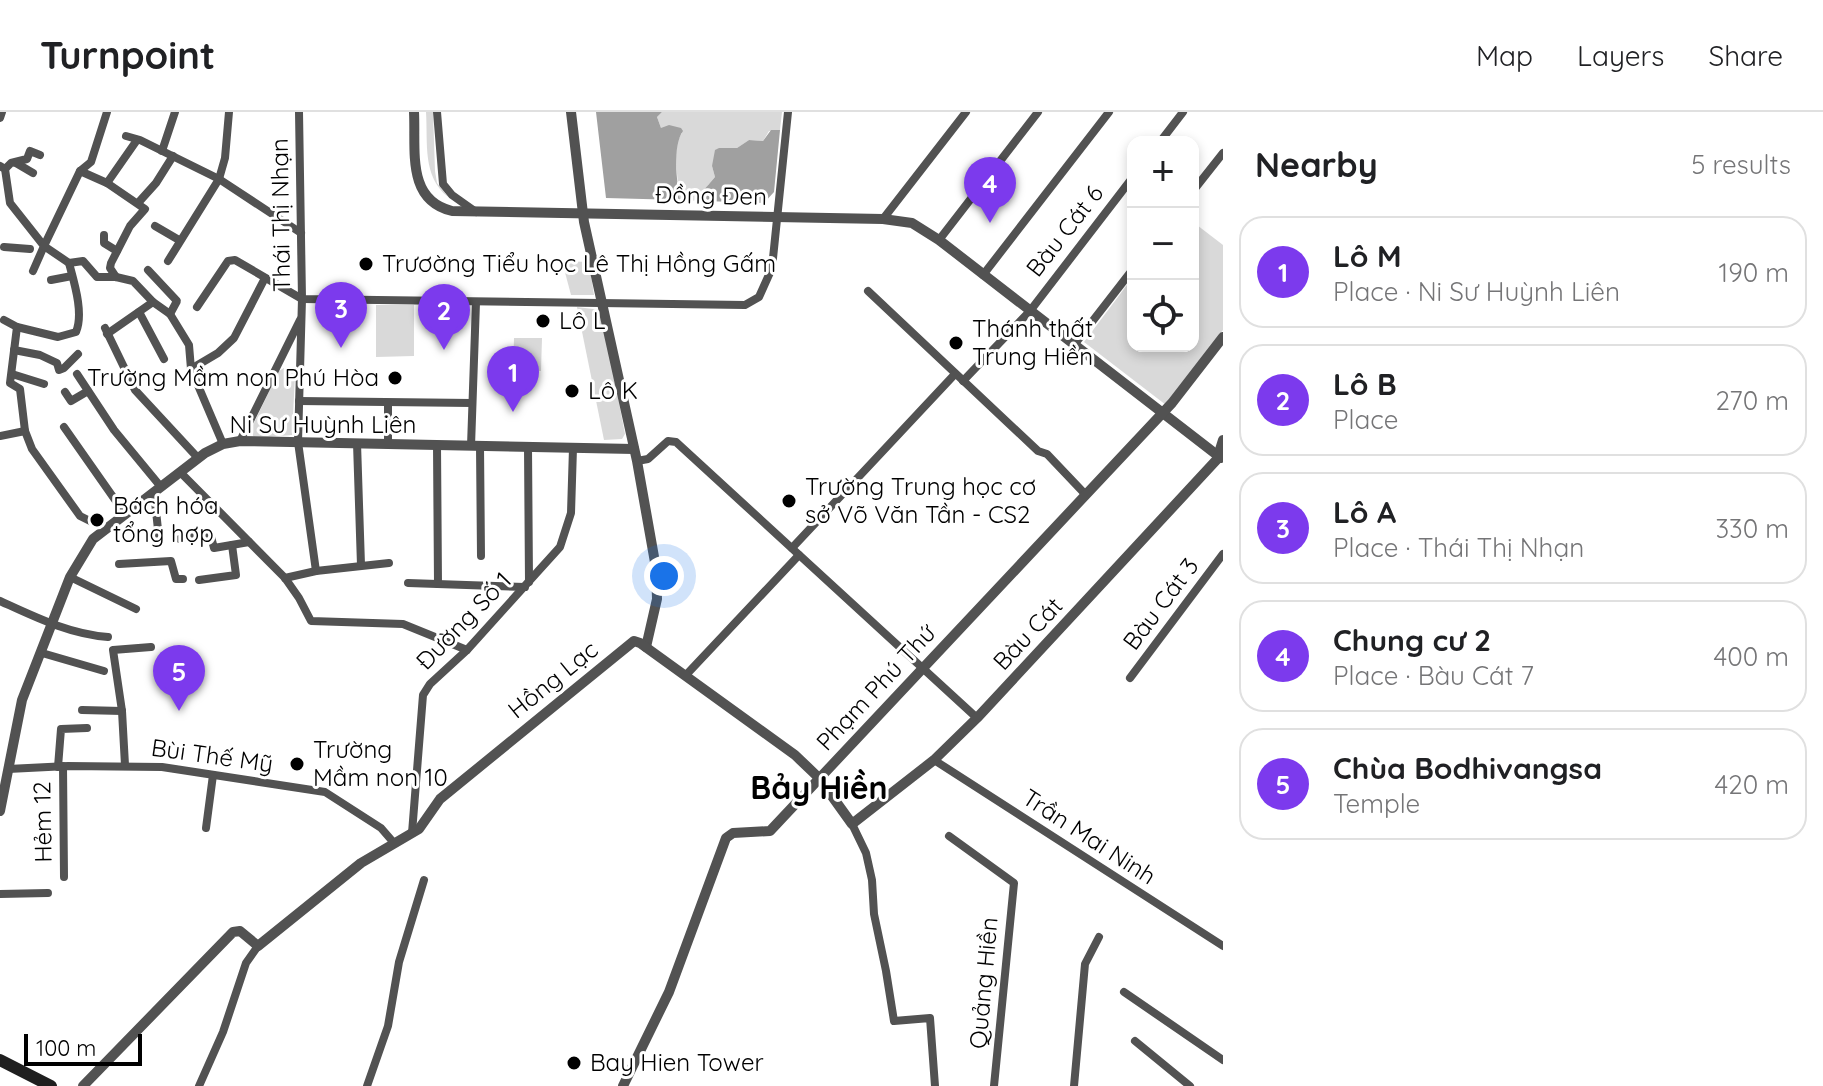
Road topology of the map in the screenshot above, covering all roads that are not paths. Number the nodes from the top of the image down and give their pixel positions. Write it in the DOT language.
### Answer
graph roads {
  1 [pos="2,112"];
  2 [pos="107,112"];
  3 [pos="175,112"];
  4 [pos="229,112"];
  5 [pos="299,112"];
  6 [pos="414,112"];
  7 [pos="437,112"];
  8 [pos="571,112"];
  9 [pos="788,112"];
  10 [pos="966,112"];
  11 [pos="1038,112"];
  12 [pos="1109,112"];
  13 [pos="1183,112"];
  14 [pos="0,118"];
  15 [pos="126,136"];
  16 [pos="1165,136"];
  17 [pos="137,140"];
  18 [pos="162,151"];
  19 [pos="1223,153"];
  20 [pos="40,155"];
  21 [pos="173,156"];
  22 [pos="16,163"];
  23 [pos="3,167"];
  24 [pos="80,171"];
  25 [pos="33,173"];
  26 [pos="219,179"];
  27 [pos="107,183"];
  28 [pos="1199,183"];
  29 [pos="1127,185"];
  30 [pos="142,206"];
  31 [pos="477,212"];
  32 [pos="583,213"];
  33 [pos="778,217"];
  34 [pos="883,219"];
  35 [pos="155,226"];
  36 [pos="301,233"];
  37 [pos="104,235"];
  38 [pos="179,240"];
  39 [pos="939,240"];
  40 [pos="44,246"];
  41 [pos="4,247"];
  42 [pos="30,249"];
  43 [pos="117,251"];
  44 [pos="168,261"];
  45 [pos="69,263"];
  46 [pos="148,270"];
  47 [pos="33,271"];
  48 [pos="983,275"];
  49 [pos="72,276"];
  50 [pos="116,277"];
  51 [pos="1127,277"];
  52 [pos="265,278"];
  53 [pos="51,280"];
  54 [pos="868,291"];
  55 [pos="302,299"];
  56 [pos="153,302"];
  57 [pos="476,302"];
  58 [pos="603,305"];
  59 [pos="197,307"];
  60 [pos="1030,311"];
  61 [pos="139,312"];
  62 [pos="170,314"];
  63 [pos="302,317"];
  64 [pos="4,320"];
  65 [pos="17,327"];
  66 [pos="46,334"];
  67 [pos="1223,337"];
  68 [pos="1074,345"];
  69 [pos="14,350"];
  70 [pos="78,354"];
  71 [pos="40,355"];
  72 [pos="164,359"];
  73 [pos="191,369"];
  74 [pos="12,374"];
  75 [pos="77,374"];
  76 [pos="959,377"];
  77 [pos="44,384"];
  78 [pos="88,391"];
  79 [pos="65,392"];
  80 [pos="299,401"];
  81 [pos="388,403"];
  82 [pos="472,403"];
  83 [pos="1162,412"];
  84 [pos="64,427"];
  85 [pos="25,431"];
  86 [pos="0,436"];
  87 [pos="1223,440"];
  88 [pos="240,441"];
  89 [pos="298,442"];
  90 [pos="357,443"];
  91 [pos="223,444"];
  92 [pos="388,444"];
  93 [pos="437,445"];
  94 [pos="476,446"];
  95 [pos="528,447"];
  96 [pos="573,448"];
  97 [pos="634,449"];
  98 [pos="1221,456"];
  99 [pos="198,458"];
  100 [pos="637,461"];
  101 [pos="180,472"];
  102 [pos="158,490"];
  103 [pos="1085,494"];
  104 [pos="125,514"];
  105 [pos="106,529"];
  106 [pos="159,539"];
  107 [pos="180,539"];
  108 [pos="249,542"];
  109 [pos="232,545"];
  110 [pos="796,552"];
  111 [pos="1223,554"];
  112 [pos="481,556"];
  113 [pos="389,563"];
  114 [pos="119,564"];
  115 [pos="361,565"];
  116 [pos="316,571"];
  117 [pos="70,577"];
  118 [pos="285,578"];
  119 [pos="183,579"];
  120 [pos="199,580"];
  121 [pos="408,583"];
  122 [pos="438,584"];
  123 [pos="527,585"];
  124 [pos="0,601"];
  125 [pos="136,609"];
  126 [pos="52,624"];
  127 [pos="108,637"];
  128 [pos="151,647"];
  129 [pos="646,647"];
  130 [pos="467,650"];
  131 [pos="42,653"];
  132 [pos="921,668"];
  133 [pos="104,671"];
  134 [pos="686,675"];
  135 [pos="1130,678"];
  136 [pos="82,710"];
  137 [pos="122,711"];
  138 [pos="977,718"];
  139 [pos="87,728"];
  140 [pos="934,760"];
  141 [pos="5,762"];
  142 [pos="125,765"];
  143 [pos="60,766"];
  144 [pos="213,775"];
  145 [pos="819,778"];
  146 [pos="0,811"];
  147 [pos="852,824"];
  148 [pos="206,828"];
  149 [pos="412,833"];
  150 [pos="949,836"];
  151 [pos="394,843"];
  152 [pos="64,877"];
  153 [pos="424,880"];
  154 [pos="48,893"];
  155 [pos="0,894"];
  156 [pos="1099,937"];
  157 [pos="258,946"];
  158 [pos="1223,946"];
  159 [pos="1124,992"];
  160 [pos="1135,1041"];
  161 [pos="0,1060"];
  162 [pos="1223,1060"];
  163 [pos="51,1086"];
  164 [pos="83,1086"];
  165 [pos="199,1086"];
  166 [pos="367,1086"];
  167 [pos="623,1086"];
  168 [pos="935,1086"];
  169 [pos="994,1086"];
  170 [pos="1074,1086"];
  171 [pos="1190,1086"];
  1 -- 14 [label="street"];
  2 -- 24 [label="street"];
  3 -- 18 [label="street"];
  4 -- 26 [label="street"];
  5 -- 36 [label="street, Thái Thị Nhạn"];
  6 -- 31 [label="street, Đồng Đen"];
  7 -- 31 [label="street"];
  8 -- 32 [label="street"];
  9 -- 33 [label="street"];
  10 -- 34 [label="street"];
  11 -- 39 [label="street"];
  12 -- 48 [label="street"];
  13 -- 16 [label="street"];
  15 -- 17 [label="street"];
  17 -- 18 [label="street"];
  17 -- 27 [label="street"];
  18 -- 21 [label="street"];
  19 -- 28 [label="street"];
  20 -- 22 [label="street"];
  21 -- 26 [label="street"];
  21 -- 30 [label="street"];
  22 -- 23 [label="street"];
  22 -- 25 [label="street"];
  23 -- 40 [label="street"];
  24 -- 27 [label="street"];
  24 -- 40 [label="street"];
  26 -- 36 [label="street"];
  26 -- 38 [label="street"];
  27 -- 30 [label="street"];
  29 -- 60 [label="street, Bàu Cát 6"];
  30 -- 43 [label="street"];
  31 -- 32 [label="street, Đồng Đen"];
  32 -- 33 [label="street, Đồng Đen"];
  32 -- 58 [label="street"];
  33 -- 34 [label="street, Đồng Đen"];
  33 -- 58 [label="street"];
  34 -- 39 [label="street, Đồng Đen"];
  35 -- 38 [label="street"];
  36 -- 55 [label="street, Thái Thị Nhạn"];
  37 -- 43 [label="street"];
  38 -- 44 [label="street"];
  39 -- 48 [label="street, Đồng Đen"];
  40 -- 45 [label="street"];
  40 -- 47 [label="street"];
  41 -- 42 [label="street"];
  43 -- 50 [label="street"];
  45 -- 49 [label="street"];
  45 -- 50 [label="street"];
  46 -- 62 [label="street"];
  48 -- 60 [label="street, Đồng Đen"];
  49 -- 53 [label="street"];
  49 -- 66 [label="street"];
  50 -- 56 [label="street"];
  51 -- 68 [label="street"];
  52 -- 55 [label="street"];
  52 -- 59 [label="street"];
  52 -- 73 [label="street"];
  54 -- 76 [label="street"];
  55 -- 57 [label="street"];
  55 -- 63 [label="street, Thái Thị Nhạn"];
  56 -- 61 [label="street"];
  56 -- 62 [label="street"];
  57 -- 58 [label="street"];
  57 -- 82 [label="street"];
  58 -- 97 [label="street"];
  60 -- 68 [label="street, Đồng Đen"];
  60 -- 76 [label="street, Bàu Cát 6"];
  61 -- 72 [label="street"];
  61 -- 99 [label="street"];
  62 -- 73 [label="street"];
  63 -- 80 [label="street, Thái Thị Nhạn"];
  63 -- 88 [label="street, Thái Thị Nhạn"];
  64 -- 65 [label="street"];
  65 -- 66 [label="street"];
  65 -- 69 [label="street"];
  66 -- 71 [label="street"];
  67 -- 83 [label="street, Phạm Phú Thứ"];
  68 -- 83 [label="street, Đồng Đen"];
  69 -- 71 [label="street"];
  69 -- 74 [label="street"];
  70 -- 71 [label="street"];
  73 -- 91 [label="street"];
  74 -- 77 [label="street"];
  74 -- 85 [label="street"];
  75 -- 78 [label="street"];
  76 -- 103 [label="street"];
  76 -- 110 [label="street, Bàu Cát 6"];
  78 -- 79 [label="street"];
  78 -- 102 [label="street"];
  80 -- 81 [label="street"];
  80 -- 89 [label="street, Thái Thị Nhạn"];
  81 -- 82 [label="street"];
  81 -- 92 [label="street"];
  82 -- 94 [label="street"];
  83 -- 98 [label="street, Đồng Đen"];
  83 -- 103 [label="street, Phạm Phú Thứ"];
  84 -- 104 [label="street"];
  85 -- 86 [label="street"];
  85 -- 105 [label="street"];
  87 -- 98 [label="street, Bàu Cát"];
  88 -- 89 [label="street, Ni Sư Huỳnh Liên"];
  88 -- 91 [label="street, Ni Sư Huỳnh Liên"];
  89 -- 90 [label="street, Ni Sư Huỳnh Liên"];
  89 -- 116 [label="street, Thái Thị Nhạn"];
  90 -- 92 [label="street, Ni Sư Huỳnh Liên"];
  90 -- 115 [label="street"];
  91 -- 99 [label="street, Ni Sư Huỳnh Liên"];
  92 -- 93 [label="street, Ni Sư Huỳnh Liên"];
  93 -- 94 [label="street, Ni Sư Huỳnh Liên"];
  93 -- 122 [label="street"];
  94 -- 95 [label="street, Ni Sư Huỳnh Liên"];
  94 -- 112 [label="street"];
  95 -- 96 [label="street, Ni Sư Huỳnh Liên"];
  95 -- 123 [label="street"];
  96 -- 97 [label="street, Ni Sư Huỳnh Liên"];
  96 -- 123 [label="street, Đường Số 1"];
  97 -- 100 [label="street"];
  98 -- 138 [label="street, Bàu Cát"];
  99 -- 101 [label="street, Ni Sư Huỳnh Liên"];
  100 -- 110 [label="street"];
  100 -- 129 [label="street"];
  101 -- 102 [label="street, Ni Sư Huỳnh Liên"];
  101 -- 108 [label="street"];
  102 -- 104 [label="street, Ni Sư Huỳnh Liên"];
  102 -- 106 [label="street"];
  103 -- 132 [label="street, Phạm Phú Thứ"];
  104 -- 105 [label="street, Ni Sư Huỳnh Liên"];
  105 -- 117 [label="street, Ni Sư Huỳnh Liên"];
  107 -- 109 [label="street"];
  108 -- 109 [label="street"];
  108 -- 118 [label="street"];
  109 -- 120 [label="street"];
  110 -- 132 [label="street"];
  110 -- 134 [label="street, Bàu Cát 6"];
  111 -- 135 [label="street, Bàu Cát 3"];
  113 -- 115 [label="street"];
  114 -- 119 [label="street"];
  115 -- 116 [label="street"];
  116 -- 118 [label="street"];
  117 -- 125 [label="street"];
  117 -- 126 [label="street, Ni Sư Huỳnh Liên"];
  118 -- 130 [label="street"];
  121 -- 122 [label="street"];
  122 -- 123 [label="street"];
  123 -- 130 [label="street, Đường Số 1"];
  124 -- 126 [label="street"];
  126 -- 127 [label="street"];
  126 -- 131 [label="street, Ni Sư Huỳnh Liên"];
  128 -- 137 [label="street"];
  129 -- 134 [label="street"];
  129 -- 149 [label="street, Hồng Lạc"];
  130 -- 149 [label="street, Đường Số 1"];
  131 -- 133 [label="street"];
  131 -- 141 [label="street, Ni Sư Huỳnh Liên"];
  132 -- 138 [label="street"];
  132 -- 145 [label="street, Phạm Phú Thứ"];
  134 -- 145 [label="street"];
  136 -- 137 [label="street"];
  137 -- 142 [label="street"];
  138 -- 140 [label="street, Bàu Cát"];
  139 -- 143 [label="street, Hẻm 12"];
  140 -- 147 [label="street, Bàu Cát"];
  140 -- 158 [label="street, Trần Mai Ninh"];
  141 -- 143 [label="street, Bùi Thế Mỹ"];
  141 -- 146 [label="street, Ni Sư Huỳnh Liên"];
  142 -- 143 [label="street, Bùi Thế Mỹ"];
  142 -- 144 [label="street, Bùi Thế Mỹ"];
  143 -- 152 [label="street, Hẻm 12"];
  144 -- 148 [label="street"];
  144 -- 151 [label="street, Bùi Thế Mỹ"];
  145 -- 147 [label="street"];
  145 -- 167 [label="street, Phạm Phú Thứ"];
  147 -- 168 [label="street"];
  149 -- 151 [label="street, Hồng Lạc"];
  150 -- 169 [label="street, Quảng Hiền"];
  151 -- 157 [label="street, Hồng Lạc"];
  153 -- 166 [label="street"];
  154 -- 155 [label="street"];
  156 -- 170 [label="street"];
  157 -- 164 [label="street"];
  157 -- 165 [label="street"];
  159 -- 162 [label="street"];
  160 -- 171 [label="street"];
  161 -- 163 [label="main road"];
}
